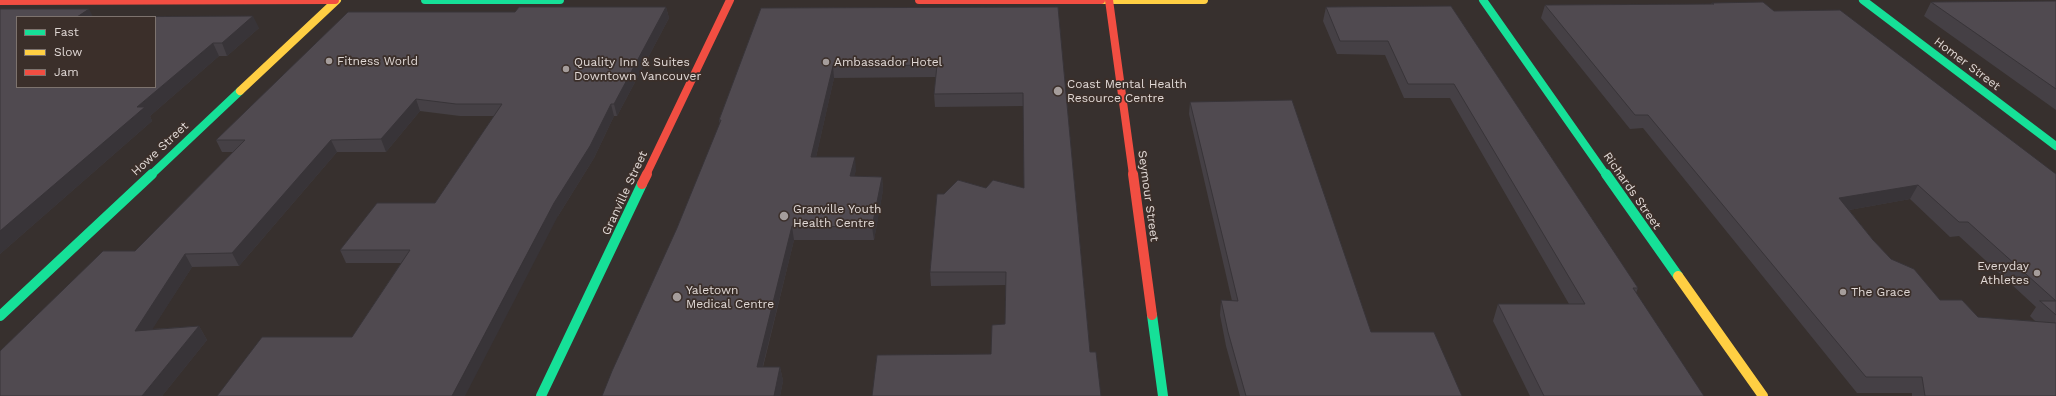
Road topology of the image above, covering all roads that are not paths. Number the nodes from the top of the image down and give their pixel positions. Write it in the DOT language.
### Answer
graph roads {
  1 [pos="336,0"];
  2 [pos="425,0"];
  3 [pos="560,0"];
  4 [pos="730,0"];
  5 [pos="919,0"];
  6 [pos="1109,0"];
  7 [pos="1204,0"];
  8 [pos="1483,0"];
  9 [pos="1863,0"];
  10 [pos="0,1"];
  11 [pos="2056,146"];
  12 [pos="0,316"];
  13 [pos="541,396"];
  14 [pos="1163,396"];
  15 [pos="1763,396"];
  1 -- 10 [label="main road"];
  1 -- 12 [label="main road, Howe Street"];
  2 -- 3 [label="main road"];
  4 -- 13 [label="main road, Granville Street"];
  5 -- 6 [label="main road"];
  6 -- 7 [label="main road"];
  6 -- 14 [label="main road, Seymour Street"];
  8 -- 15 [label="main road, Richards Street"];
  9 -- 11 [label="main road, Homer Street"];
}
